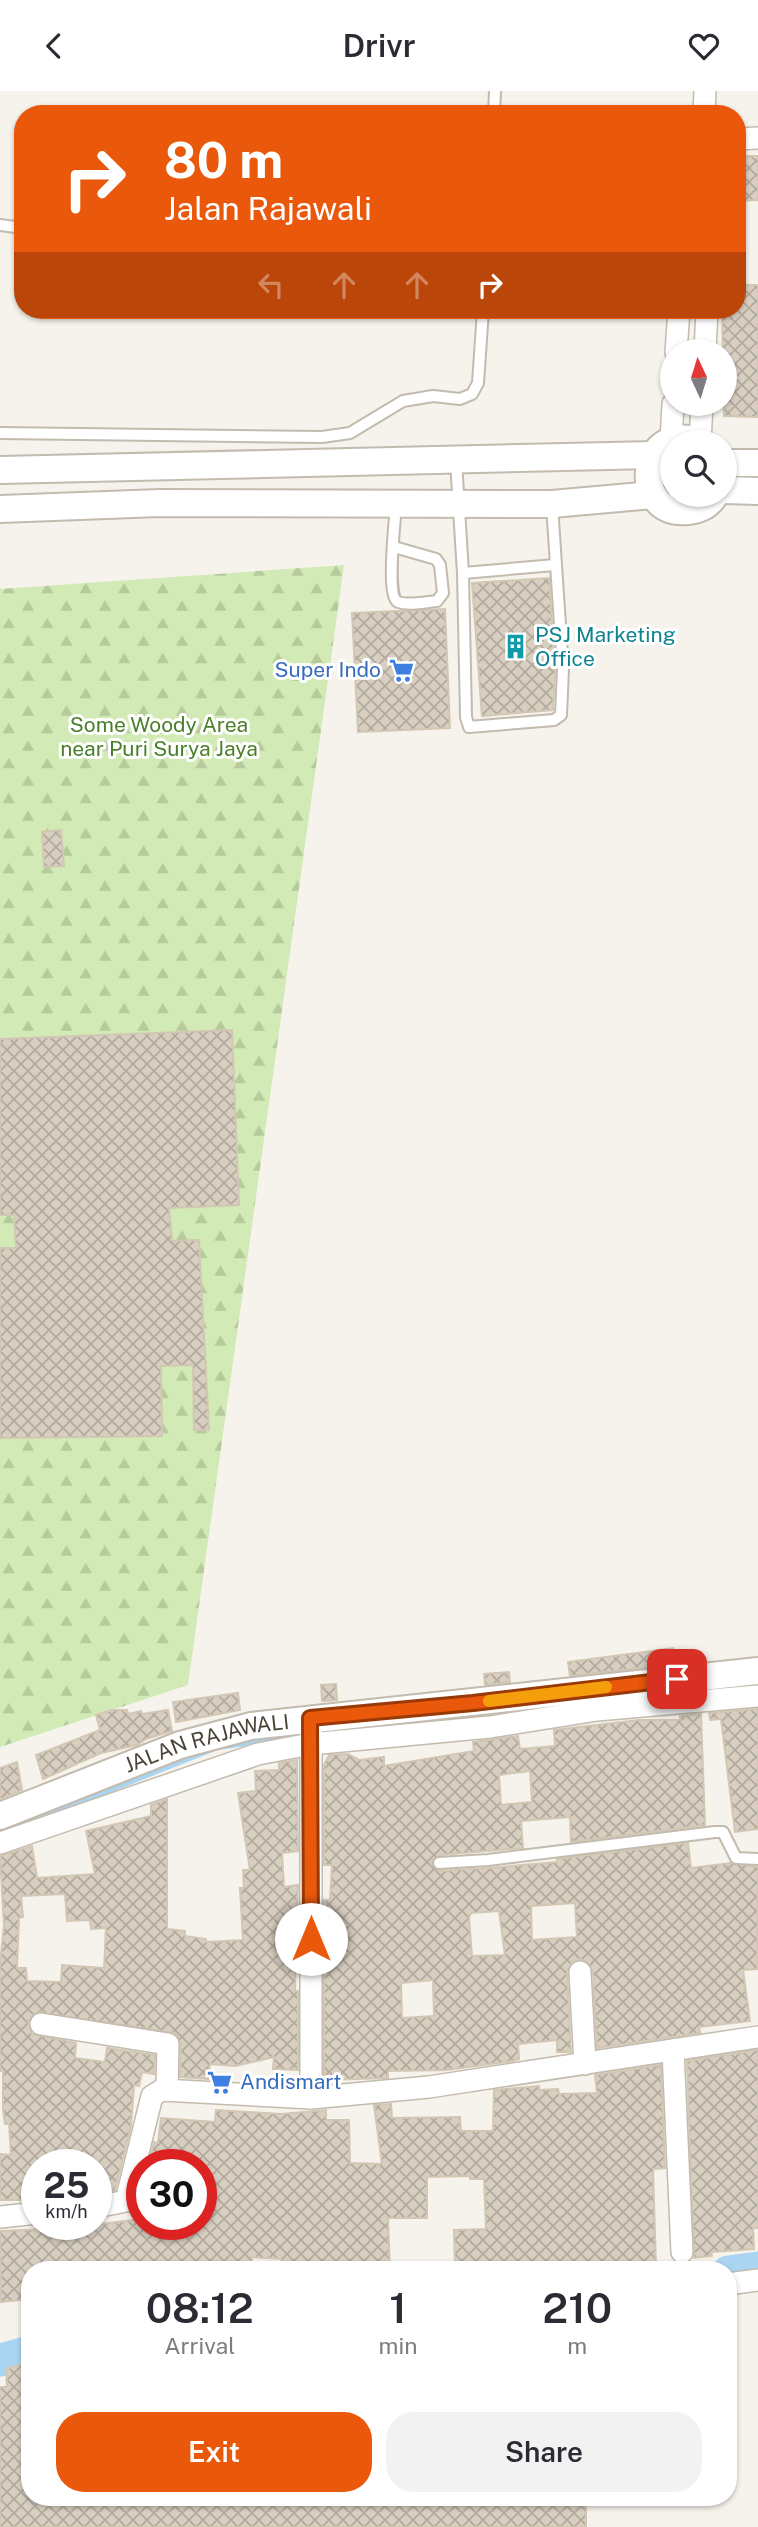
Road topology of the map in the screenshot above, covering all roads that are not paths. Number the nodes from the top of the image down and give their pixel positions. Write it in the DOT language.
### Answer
graph roads {
  1 [pos="482,319"];
  2 [pos="678,319"];
  3 [pos="707,319"];
  4 [pos="677,339"];
  5 [pos="706,339"];
  6 [pos="0,433"];
  7 [pos="660,448"];
  8 [pos="660,452"];
  9 [pos="456,458"];
  10 [pos="737,463"];
  11 [pos="758,463"];
  12 [pos="0,470"];
  13 [pos="737,491"];
  14 [pos="758,491"];
  15 [pos="653,495"];
  16 [pos="397,502"];
  17 [pos="459,502"];
  18 [pos="660,503"];
  19 [pos="552,504"];
  20 [pos="669,507"];
  21 [pos="703,507"];
  22 [pos="0,509"];
  23 [pos="394,547"];
  24 [pos="555,565"];
  25 [pos="463,573"];
  26 [pos="758,1671"];
  27 [pos="758,1696"];
  28 [pos="310,1731"];
  29 [pos="0,1816"];
  30 [pos="0,1843"];
  31 [pos="758,1859"];
  32 [pos="439,1863"];
  33 [pos="580,1972"];
  34 [pos="41,2024"];
  35 [pos="758,2037"];
  36 [pos="673,2050"];
  37 [pos="585,2064"];
  38 [pos="167,2090"];
  39 [pos="311,2098"];
  40 [pos="112,2204"];
  41 [pos="21,2215"];
  42 [pos="0,2217"];
  43 [pos="682,2252"];
  44 [pos="758,2280"];
  45 [pos="737,2283"];
  1 -- 6 [label="lane"];
  2 -- 4 [label="street"];
  3 -- 5 [label="street"];
  7 -- 9 [label="street"];
  8 -- 15 [label="street"];
  9 -- 12 [label="street"];
  9 -- 17 [label="lane"];
  10 -- 11 [label="street"];
  13 -- 14 [label="street"];
  15 -- 18 [label="street"];
  15 -- 19 [label="street"];
  16 -- 17 [label="street"];
  16 -- 22 [label="street"];
  16 -- 23 [label="lane"];
  17 -- 19 [label="street"];
  17 -- 25 [label="lane"];
  19 -- 24 [label="lane"];
  20 -- 21 [label="street"];
  23 -- 23 [label="lane"];
  24 -- 25 [label="lane"];
  24 -- 25 [label="lane"];
  26 -- 28 [label="street, JALAN RAJAWALI"];
  27 -- 28 [label="street"];
  28 -- 29 [label="street, JALAN RAJAWALI"];
  28 -- 30 [label="street"];
  28 -- 39 [label="street"];
  31 -- 32 [label="lane"];
  33 -- 37 [label="street"];
  34 -- 38 [label="street"];
  35 -- 36 [label="street"];
  36 -- 37 [label="street"];
  36 -- 43 [label="street"];
  37 -- 39 [label="street"];
  38 -- 39 [label="street"];
  38 -- 40 [label="street"];
  41 -- 42 [label="street"];
  44 -- 45 [label="street"];
}
